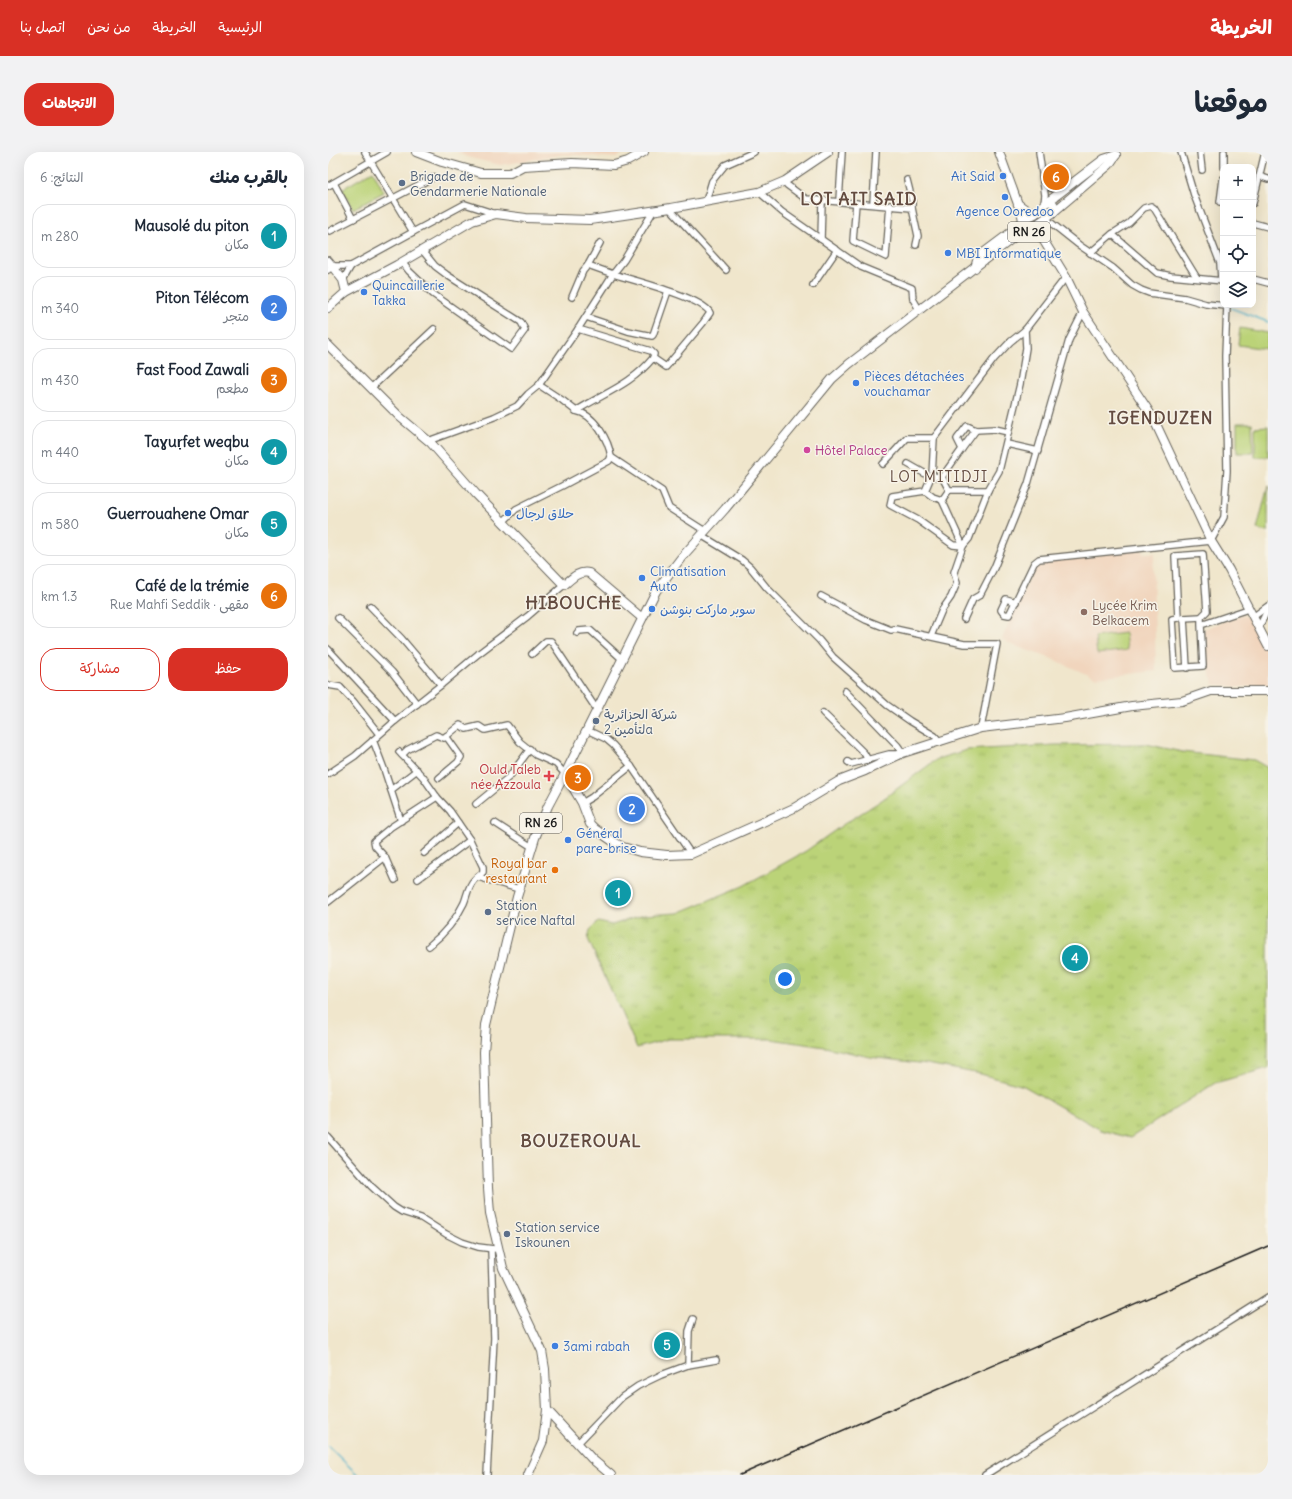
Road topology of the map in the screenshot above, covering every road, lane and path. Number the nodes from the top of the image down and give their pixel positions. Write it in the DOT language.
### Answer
graph roads {
  1 [pos="365,152"];
  2 [pos="387,152"];
  3 [pos="416,152"];
  4 [pos="644,152"];
  5 [pos="754,152"];
  6 [pos="826,152"];
  7 [pos="842,152"];
  8 [pos="876,152"];
  9 [pos="999,152"];
  10 [pos="1039,152"];
  11 [pos="1181,152"];
  12 [pos="1200,152"];
  13 [pos="1224,152"];
  14 [pos="1265,152"];
  15 [pos="1118,154"];
  16 [pos="372,161"];
  17 [pos="1224,164"];
  18 [pos="1202,170"];
  19 [pos="1081,176"];
  20 [pos="1259,176"];
  21 [pos="434,177"];
  22 [pos="1268,179"];
  23 [pos="907,180"];
  24 [pos="784,181"];
  25 [pos="334,183"];
  26 [pos="1044,184"];
  27 [pos="328,186"];
  28 [pos="759,192"];
  29 [pos="394,198"];
  30 [pos="1060,199"];
  31 [pos="822,200"];
  32 [pos="1046,200"];
  33 [pos="1254,200"];
  34 [pos="706,201"];
  35 [pos="839,201"];
  36 [pos="856,203"];
  37 [pos="872,204"];
  38 [pos="1018,204"];
  39 [pos="890,206"];
  40 [pos="669,208"];
  41 [pos="912,208"];
  42 [pos="654,210"];
  43 [pos="1056,210"];
  44 [pos="1037,212"];
  45 [pos="496,214"];
  46 [pos="1045,218"];
  47 [pos="353,219"];
  48 [pos="1023,221"];
  49 [pos="1053,223"];
  50 [pos="1256,224"];
  51 [pos="1268,227"];
  52 [pos="1036,230"];
  53 [pos="330,231"];
  54 [pos="412,232"];
  55 [pos="1018,234"];
  56 [pos="1112,234"];
  57 [pos="821,238"];
  58 [pos="600,243"];
  59 [pos="916,245"];
  60 [pos="422,250"];
  61 [pos="837,250"];
  62 [pos="1090,252"];
  63 [pos="402,262"];
  64 [pos="588,265"];
  65 [pos="330,266"];
  66 [pos="351,266"];
  67 [pos="975,268"];
  68 [pos="726,270"];
  69 [pos="1221,272"];
  70 [pos="613,274"];
  71 [pos="1066,277"];
  72 [pos="1197,278"];
  73 [pos="343,280"];
  74 [pos="1220,280"];
  75 [pos="1256,280"];
  76 [pos="1268,283"];
  77 [pos="813,285"];
  78 [pos="668,291"];
  79 [pos="346,292"];
  80 [pos="572,298"];
  81 [pos="1220,305"];
  82 [pos="328,308"];
  83 [pos="1226,308"];
  84 [pos="920,311"];
  85 [pos="1083,312"];
  86 [pos="586,317"];
  87 [pos="434,329"];
  88 [pos="578,329"];
  89 [pos="1025,330"];
  90 [pos="328,345"];
  91 [pos="653,358"];
  92 [pos="539,385"];
  93 [pos="371,388"];
  94 [pos="576,412"];
  95 [pos="976,430"];
  96 [pos="1008,432"];
  97 [pos="934,438"];
  98 [pos="428,441"];
  99 [pos="1006,444"];
  100 [pos="962,449"];
  101 [pos="1038,451"];
  102 [pos="611,457"];
  103 [pos="883,464"];
  104 [pos="908,464"];
  105 [pos="932,476"];
  106 [pos="942,477"];
  107 [pos="949,490"];
  108 [pos="988,490"];
  109 [pos="925,491"];
  110 [pos="942,500"];
  111 [pos="503,522"];
  112 [pos="703,533"];
  113 [pos="1211,541"];
  114 [pos="963,546"];
  115 [pos="564,585"];
  116 [pos="821,596"];
  117 [pos="1016,602"];
  118 [pos="370,606"];
  119 [pos="1268,607"];
  120 [pos="1248,609"];
  121 [pos="1201,617"];
  122 [pos="1253,617"];
  123 [pos="338,618"];
  124 [pos="642,618"];
  125 [pos="1181,618"];
  126 [pos="964,619"];
  127 [pos="1201,626"];
  128 [pos="1259,627"];
  129 [pos="577,633"];
  130 [pos="931,636"];
  131 [pos="1268,646"];
  132 [pos="328,649"];
  133 [pos="532,654"];
  134 [pos="622,659"];
  135 [pos="1187,668"];
  136 [pos="328,685"];
  137 [pos="441,685"];
  138 [pos="844,691"];
  139 [pos="1268,691"];
  140 [pos="417,704"];
  141 [pos="597,710"];
  142 [pos="823,713"];
  143 [pos="395,721"];
  144 [pos="981,728"];
  145 [pos="587,730"];
  146 [pos="380,734"];
  147 [pos="446,736"];
  148 [pos="373,740"];
  149 [pos="940,742"];
  150 [pos="530,749"];
  151 [pos="903,754"];
  152 [pos="868,760"];
  153 [pos="848,762"];
  154 [pos="631,766"];
  155 [pos="417,770"];
  156 [pos="328,774"];
  157 [pos="565,774"];
  158 [pos="439,778"];
  159 [pos="391,790"];
  160 [pos="437,797"];
  161 [pos="582,803"];
  162 [pos="476,804"];
  163 [pos="401,821"];
  164 [pos="458,823"];
  165 [pos="495,823"];
  166 [pos="470,840"];
  167 [pos="532,847"];
  168 [pos="424,853"];
  169 [pos="691,854"];
  170 [pos="385,857"];
  171 [pos="478,877"];
  172 [pos="418,879"];
  173 [pos="395,880"];
  174 [pos="519,890"];
  175 [pos="328,902"];
  176 [pos="429,946"];
  177 [pos="328,1137"];
  178 [pos="495,1250"];
  179 [pos="1268,1297"];
  180 [pos="693,1319"];
  181 [pos="716,1360"];
  182 [pos="688,1365"];
  183 [pos="547,1410"];
  184 [pos="578,1442"];
  185 [pos="487,1475"];
  186 [pos="528,1475"];
  187 [pos="611,1475"];
  188 [pos="986,1475"];
  1 -- 16 [label="street"];
  2 -- 16 [label="street"];
  3 -- 4 [label="main road"];
  5 -- 34 [label="street"];
  6 -- 24 [label="main road"];
  7 -- 35 [label="street"];
  8 -- 37 [label="street"];
  9 -- 38 [label="main road"];
  10 -- 26 [label="street"];
  11 -- 69 [label="street"];
  12 -- 18 [label="street"];
  13 -- 17 [label="street"];
  14 -- 20 [label="street"];
  15 -- 19 [label="main road, RN 26"];
  15 -- 30 [label="main road"];
  15 -- 43 [label="main road, RN 26"];
  16 -- 25 [label="street"];
  16 -- 29 [label="street"];
  19 -- 26 [label="street"];
  19 -- 32 [label="main road, RN 26"];
  20 -- 22 [label="street"];
  20 -- 33 [label="street"];
  21 -- 29 [label="street"];
  23 -- 41 [label="street"];
  24 -- 28 [label="main road"];
  24 -- 31 [label="street"];
  25 -- 27 [label="street"];
  25 -- 47 [label="street"];
  26 -- 32 [label="street"];
  28 -- 34 [label="main road"];
  28 -- 57 [label="street"];
  29 -- 47 [label="street"];
  29 -- 54 [label="street"];
  31 -- 35 [label="street"];
  31 -- 57 [label="street"];
  32 -- 43 [label="main road, RN 26"];
  32 -- 44 [label="main road, RN 26"];
  34 -- 40 [label="main road"];
  35 -- 36 [label="street"];
  36 -- 37 [label="street"];
  36 -- 39 [label="street"];
  37 -- 39 [label="street"];
  38 -- 44 [label="main road"];
  38 -- 48 [label="main road"];
  39 -- 41 [label="street"];
  40 -- 42 [label="main road"];
  40 -- 68 [label="street"];
  41 -- 59 [label="street"];
  42 -- 45 [label="main road"];
  42 -- 70 [label="street"];
  43 -- 46 [label="main road, RN 26"];
  43 -- 49 [label="street"];
  44 -- 48 [label="main road, RN 26"];
  45 -- 54 [label="street"];
  45 -- 60 [label="main road"];
  46 -- 49 [label="street"];
  46 -- 52 [label="main road, RN 26"];
  47 -- 53 [label="street"];
  48 -- 52 [label="main road, RN 26"];
  48 -- 67 [label="main road, RN 26"];
  49 -- 62 [label="street"];
  50 -- 51 [label="street"];
  52 -- 67 [label="main road, RN 26"];
  52 -- 71 [label="main road"];
  54 -- 66 [label="street"];
  55 -- 67 [label="main road, RN 26"];
  56 -- 62 [label="street"];
  56 -- 72 [label="street"];
  56 -- 72 [label="street"];
  57 -- 61 [label="street"];
  58 -- 64 [label="street"];
  60 -- 63 [label="main road"];
  60 -- 63 [label="street"];
  61 -- 77 [label="street"];
  61 -- 84 [label="street"];
  62 -- 81 [label="street"];
  63 -- 79 [label="main road"];
  64 -- 70 [label="street"];
  64 -- 80 [label="street"];
  65 -- 66 [label="street"];
  65 -- 73 [label="main road"];
  66 -- 73 [label="street"];
  67 -- 84 [label="main road, RN 26"];
  70 -- 78 [label="street"];
  70 -- 86 [label="street"];
  71 -- 85 [label="main road"];
  71 -- 89 [label="street"];
  72 -- 74 [label="street"];
  73 -- 79 [label="main road"];
  75 -- 76 [label="street"];
  78 -- 86 [label="street"];
  78 -- 91 [label="street"];
  79 -- 82 [label="main road"];
  83 -- 113 [label="street"];
  84 -- 112 [label="main road, RN 26"];
  85 -- 101 [label="street"];
  85 -- 113 [label="main road"];
  86 -- 88 [label="street"];
  87 -- 93 [label="street"];
  88 -- 91 [label="street"];
  88 -- 92 [label="street"];
  89 -- 96 [label="street"];
  89 -- 97 [label="street"];
  90 -- 93 [label="main road"];
  91 -- 94 [label="street"];
  92 -- 94 [label="street"];
  92 -- 98 [label="street"];
  93 -- 98 [label="main road"];
  94 -- 102 [label="street"];
  95 -- 96 [label="street"];
  95 -- 100 [label="street"];
  95 -- 100 [label="street"];
  96 -- 99 [label="street"];
  97 -- 103 [label="street"];
  97 -- 105 [label="street"];
  98 -- 111 [label="main road"];
  99 -- 101 [label="street"];
  99 -- 108 [label="street"];
  100 -- 106 [label="street"];
  101 -- 126 [label="street"];
  102 -- 111 [label="street"];
  102 -- 112 [label="street"];
  104 -- 105 [label="street"];
  105 -- 106 [label="street"];
  105 -- 109 [label="street"];
  106 -- 107 [label="street"];
  107 -- 108 [label="street"];
  107 -- 110 [label="street"];
  108 -- 114 [label="street"];
  109 -- 110 [label="street"];
  109 -- 114 [label="street"];
  110 -- 114 [label="street"];
  111 -- 115 [label="main road"];
  112 -- 124 [label="main road, RN 26"];
  112 -- 149 [label="street"];
  113 -- 117 [label="street"];
  113 -- 120 [label="main road"];
  114 -- 130 [label="street"];
  115 -- 124 [label="main road"];
  115 -- 137 [label="street"];
  116 -- 130 [label="street"];
  118 -- 137 [label="street"];
  119 -- 122 [label="street"];
  119 -- 128 [label="street"];
  120 -- 122 [label="main road"];
  120 -- 127 [label="street"];
  121 -- 125 [label="street"];
  121 -- 125 [label="street"];
  121 -- 127 [label="street"];
  122 -- 128 [label="main road"];
  123 -- 140 [label="street"];
  124 -- 134 [label="main road, RN 26"];
  125 -- 135 [label="street"];
  125 -- 135 [label="street"];
  127 -- 135 [label="street"];
  128 -- 131 [label="main road"];
  129 -- 134 [label="street"];
  130 -- 144 [label="street"];
  132 -- 143 [label="street"];
  133 -- 141 [label="street"];
  134 -- 141 [label="main road, RN 26"];
  136 -- 146 [label="street"];
  137 -- 140 [label="street"];
  138 -- 151 [label="street"];
  139 -- 144 [label="main road"];
  140 -- 143 [label="street"];
  141 -- 145 [label="main road, RN 26"];
  142 -- 152 [label="street"];
  143 -- 146 [label="street"];
  144 -- 149 [label="main road"];
  145 -- 154 [label="street"];
  145 -- 157 [label="main road, RN 26"];
  146 -- 148 [label="street"];
  147 -- 150 [label="street"];
  147 -- 155 [label="street"];
  147 -- 158 [label="street"];
  148 -- 156 [label="street"];
  148 -- 159 [label="street"];
  149 -- 151 [label="main road"];
  150 -- 157 [label="street"];
  150 -- 162 [label="street"];
  151 -- 152 [label="street"];
  151 -- 169 [label="main road"];
  152 -- 153 [label="street"];
  154 -- 161 [label="street"];
  154 -- 169 [label="street"];
  155 -- 159 [label="street"];
  155 -- 160 [label="street"];
  157 -- 161 [label="main road"];
  157 -- 167 [label="main road, RN 26"];
  159 -- 163 [label="street"];
  160 -- 163 [label="street"];
  160 -- 164 [label="street"];
  161 -- 169 [label="main road"];
  163 -- 170 [label="street"];
  164 -- 166 [label="street"];
  164 -- 168 [label="street"];
  165 -- 167 [label="street"];
  166 -- 171 [label="street"];
  166 -- 172 [label="street"];
  167 -- 174 [label="main road, RN 26"];
  170 -- 173 [label="street"];
  170 -- 175 [label="street"];
  171 -- 174 [label="street"];
  171 -- 176 [label="street"];
  174 -- 178 [label="main road, RN 26"];
  177 -- 178 [label="street"];
  178 -- 183 [label="main road, RN 26"];
  178 -- 185 [label="street"];
  179 -- 188 [label="street"];
  180 -- 182 [label="street"];
  181 -- 182 [label="street"];
  182 -- 184 [label="street"];
  183 -- 184 [label="main road"];
  183 -- 186 [label="main road, RN 26"];
  184 -- 187 [label="main road"];
}
